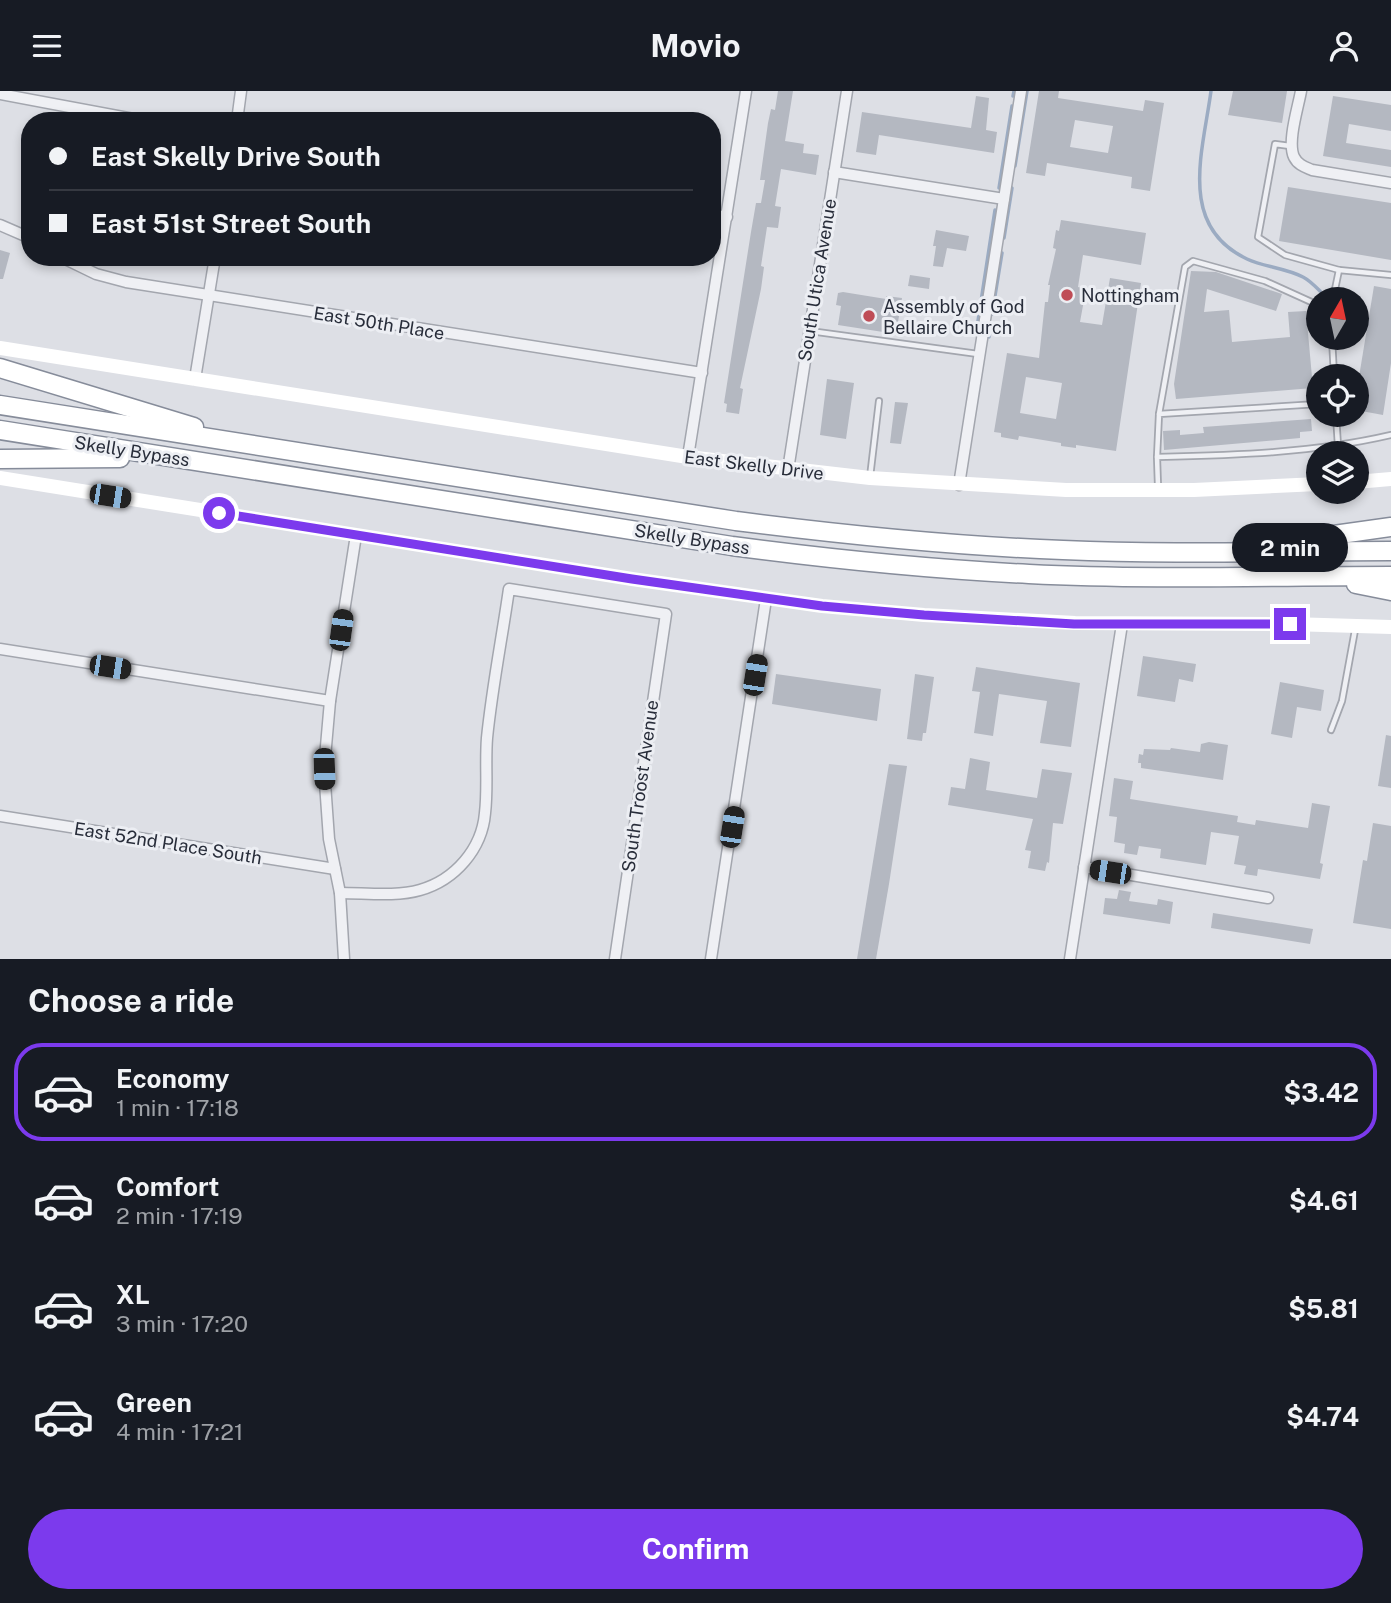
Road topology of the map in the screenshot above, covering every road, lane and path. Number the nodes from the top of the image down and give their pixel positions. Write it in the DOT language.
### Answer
graph roads {
  1 [pos="241,91"];
  2 [pos="746,91"];
  3 [pos="847,91"];
  4 [pos="1021,91"];
  5 [pos="1301,91"];
  6 [pos="0,94"];
  7 [pos="96,112"];
  8 [pos="238,112"];
  9 [pos="1292,146"];
  10 [pos="834,172"];
  11 [pos="1391,183"];
  12 [pos="1004,199"];
  13 [pos="721,216"];
  14 [pos="727,217"];
  15 [pos="0,225"];
  16 [pos="21,234"];
  17 [pos="721,254"];
  18 [pos="80,266"];
  19 [pos="214,266"];
  20 [pos="719,266"];
  21 [pos="1339,270"];
  22 [pos="1391,275"];
  23 [pos="1335,287"];
  24 [pos="209,296"];
  25 [pos="1306,300"];
  26 [pos="809,331"];
  27 [pos="0,348"];
  28 [pos="979,354"];
  29 [pos="0,368"];
  30 [pos="702,373"];
  31 [pos="195,379"];
  32 [pos="879,401"];
  33 [pos="0,405"];
  34 [pos="1306,405"];
  35 [pos="1159,414"];
  36 [pos="0,430"];
  37 [pos="1391,435"];
  38 [pos="1362,441"];
  39 [pos="254,446"];
  40 [pos="1306,449"];
  41 [pos="169,457"];
  42 [pos="688,457"];
  43 [pos="1157,457"];
  44 [pos="0,459"];
  45 [pos="788,470"];
  46 [pos="0,478"];
  47 [pos="870,478"];
  48 [pos="1391,479"];
  49 [pos="1369,481"];
  50 [pos="1306,484"];
  51 [pos="959,485"];
  52 [pos="1158,490"];
  53 [pos="1391,527"];
  54 [pos="356,535"];
  55 [pos="1218,551"];
  56 [pos="1391,551"];
  57 [pos="1322,576"];
  58 [pos="1391,576"];
  59 [pos="1391,591"];
  60 [pos="766,599"];
  61 [pos="1122,625"];
  62 [pos="1356,626"];
  63 [pos="1391,627"];
  64 [pos="0,649"];
  65 [pos="330,701"];
  66 [pos="1331,730"];
  67 [pos="0,816"];
  68 [pos="1084,867"];
  69 [pos="335,869"];
  70 [pos="340,893"];
  71 [pos="1268,898"];
  72 [pos="344,959"];
  73 [pos="615,959"];
  74 [pos="712,959"];
  75 [pos="1070,959"];
  1 -- 8 [label="street"];
  2 -- 14 [label="street"];
  3 -- 10 [label="street, South Utica Avenue"];
  4 -- 12 [label="street"];
  5 -- 9 [label="street"];
  6 -- 7 [label="street"];
  9 -- 11 [label="street"];
  9 -- 21 [label="lane"];
  10 -- 12 [label="street"];
  10 -- 26 [label="street, South Utica Avenue"];
  12 -- 28 [label="street"];
  13 -- 14 [label="street"];
  14 -- 17 [label="street"];
  15 -- 16 [label="street"];
  18 -- 24 [label="street, East 50th Place"];
  19 -- 24 [label="street"];
  20 -- 30 [label="street"];
  21 -- 22 [label="lane"];
  21 -- 23 [label="lane"];
  24 -- 30 [label="street, East 50th Place"];
  24 -- 31 [label="street"];
  25 -- 35 [label="lane"];
  26 -- 28 [label="lane"];
  26 -- 45 [label="street, South Utica Avenue"];
  27 -- 31 [label="main road, East Skelly Drive"];
  28 -- 51 [label="street"];
  29 -- 39 [label="highway"];
  30 -- 42 [label="street"];
  31 -- 42 [label="main road, East Skelly Drive"];
  32 -- 47 [label="lane"];
  33 -- 39 [label="highway, Skelly Bypass"];
  34 -- 35 [label="lane"];
  35 -- 43 [label="lane"];
  36 -- 41 [label="highway, Skelly Bypass"];
  37 -- 38 [label="lane"];
  39 -- 55 [label="highway, Skelly Bypass"];
  40 -- 43 [label="lane"];
  41 -- 44 [label="highway"];
  41 -- 57 [label="highway, Skelly Bypass"];
  42 -- 45 [label="main road, East Skelly Drive"];
  43 -- 52 [label="lane"];
  45 -- 47 [label="main road, East Skelly Drive"];
  46 -- 54 [label="main road"];
  47 -- 51 [label="main road, East Skelly Drive"];
  48 -- 49 [label="main road"];
  50 -- 52 [label="main road, East Skelly Drive"];
  51 -- 52 [label="main road, East Skelly Drive"];
  53 -- 55 [label="highway"];
  54 -- 60 [label="main road"];
  54 -- 65 [label="street"];
  55 -- 56 [label="highway, Skelly Bypass"];
  57 -- 58 [label="highway, Skelly Bypass"];
  57 -- 59 [label="highway"];
  60 -- 61 [label="main road"];
  60 -- 74 [label="street"];
  61 -- 62 [label="main road"];
  61 -- 68 [label="street"];
  62 -- 63 [label="main road"];
  62 -- 66 [label="lane"];
  64 -- 65 [label="street"];
  65 -- 69 [label="street"];
  67 -- 69 [label="street, East 52nd Place South"];
  68 -- 71 [label="street"];
  68 -- 75 [label="street"];
  69 -- 70 [label="street"];
  70 -- 72 [label="street"];
  70 -- 73 [label="street, South Troost Avenue"];
}
